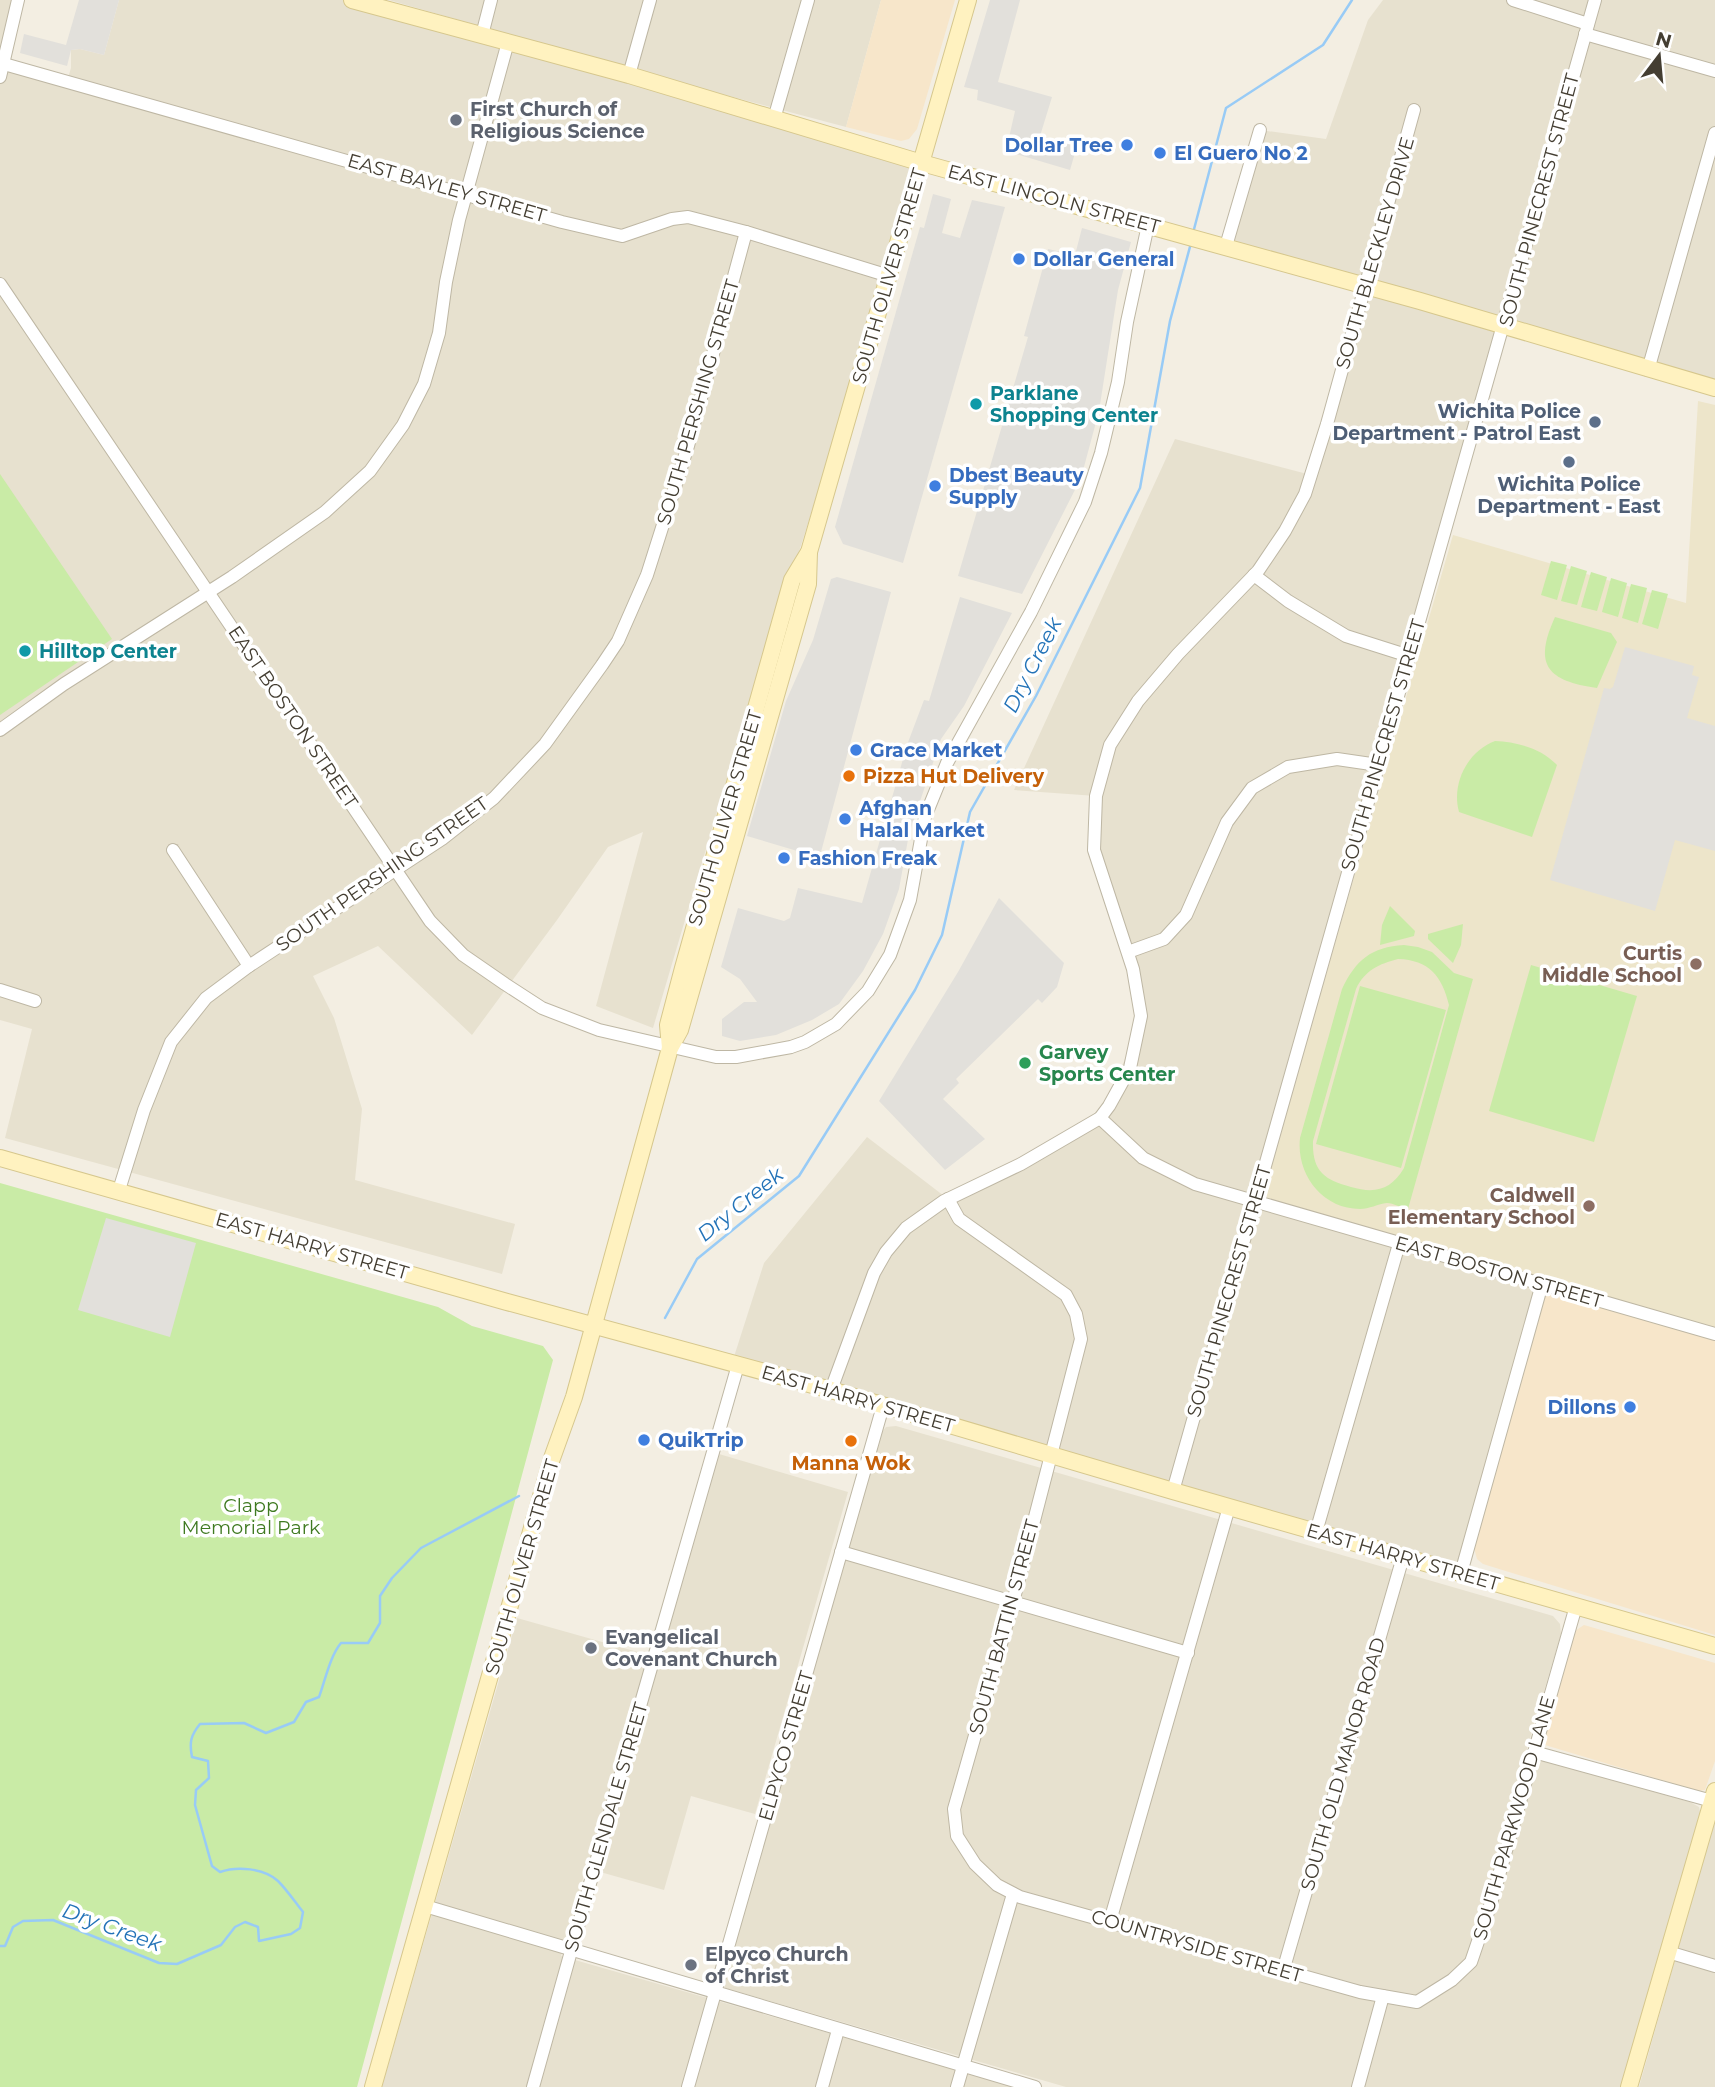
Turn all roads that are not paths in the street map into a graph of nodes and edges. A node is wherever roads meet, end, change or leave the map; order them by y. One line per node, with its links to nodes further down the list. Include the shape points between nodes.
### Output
1 (18, 0): 12 (street)
2 (352, 0): 10 (main road, EAST LINCOLN STREET)
3 (491, 0): 10 (street)
4 (650, 0): 14 (street)
5 (808, 0): 17 (street)
6 (968, 0): 20 (main road, SOUTH OLIVER STREET)
7 (1513, 0): 9 (street)
8 (1595, 0): 9 (street, SOUTH PINECREST STREET)
9 (1586, 29): 13 (street); 28 (street, SOUTH PINECREST STREET)
10 (482, 35): 11 (main road, EAST LINCOLN STREET)
11 (508, 42): 14 (main road, EAST LINCOLN STREET); 21 (street)
12 (4, 64): 15 (street); 21 (street, EAST BAYLEY STREET)
13 (1715, 71)
14 (629, 75): 17 (main road, EAST LINCOLN STREET)
15 (0, 77)
16 (1414, 110): 27 (street, SOUTH BLECKLEY DRIVE)
17 (774, 119): 20 (main road, EAST LINCOLN STREET)
18 (1260, 130): 24 (street)
19 (1715, 133): 29 (street)
20 (922, 163): 22 (main road, EAST LINCOLN STREET); 25 (main road, SOUTH OLIVER STREET)
21 (466, 194): 23 (street, EAST BAYLEY STREET, via 622,236 688,217); 32 (street, via 439,333 424,384 403,425 370,471 326,512)
22 (1148, 225): 24 (main road, EAST LINCOLN STREET); 42 (street, via 1118,382 1085,502 936,788 925,817 910,900 890,956 849,1012 805,1042 736,1057)
23 (746, 232): 25 (street, EAST BAYLEY STREET); 37 (street, SOUTH PERSHING STREET, via 688,446 647,575 618,640 545,744 503,789)
24 (1226, 246): 27 (main road, EAST LINCOLN STREET)
25 (889, 276): 42 (main road, SOUTH OLIVER STREET, via 809,552 792,580 682,968 668,1025)
26 (0, 284): 32 (street, EAST BOSTON STREET)
27 (1366, 286): 28 (main road, EAST LINCOLN STREET); 31 (street, SOUTH BLECKLEY DRIVE, via 1305,494)
28 (1504, 326): 29 (main road, EAST LINCOLN STREET); 33 (street, SOUTH PINECREST STREET)
29 (1648, 370): 30 (main road, EAST LINCOLN STREET)
30 (1715, 388)
31 (1254, 575): 33 (street, via 1346,636); 38 (street, SOUTH BLECKLEY DRIVE, via 1138,701 1110,745 1096,796 1094,850)
32 (209, 591): 34 (street); 37 (street, EAST BOSTON STREET)
33 (1409, 656): 35 (street, SOUTH PINECREST STREET)
34 (0, 730)
35 (1378, 765): 38 (street, via 1337,759 1288,767 1252,788 1227,822 1186,915 1164,939); 47 (street, SOUTH PINECREST STREET)
36 (173, 850): 39 (street)
37 (395, 870): 39 (street, SOUTH PERSHING STREET); 42 (street, EAST BOSTON STREET, via 430,921 463,955 514,990 566,1018)
38 (1128, 952): 43 (street, SOUTH BLECKLEY DRIVE, via 1141,1016 1130,1068)
39 (249, 966): 45 (street, SOUTH PERSHING STREET, via 206,998 171,1042)
40 (0, 990): 41 (street)
41 (35, 1000)
42 (670, 1048): 50 (main road, SOUTH OLIVER STREET)
43 (1100, 1118): 46 (street, SOUTH BLECKLEY DRIVE); 47 (street, EAST BOSTON STREET, via 1143,1158 1195,1184)
44 (0, 1158): 45 (main road, EAST HARRY STREET)
45 (119, 1190): 50 (main road, EAST HARRY STREET)
46 (948, 1199): 53 (street, SOUTH BLECKLEY DRIVE, via 906,1228 886,1252); 55 (street, SOUTH BATTIN STREET, via 960,1219 1066,1295 1076,1314 1081,1339)
47 (1255, 1201): 48 (street, EAST BOSTON STREET); 56 (street, SOUTH PINECREST STREET)
48 (1399, 1244): 49 (street, EAST BOSTON STREET); 58 (street)
49 (1542, 1284): 51 (street, EAST BOSTON STREET); 61 (street)
50 (594, 1325): 52 (main road, EAST HARRY STREET); 69 (main road, SOUTH OLIVER STREET)
51 (1715, 1334)
52 (738, 1364): 53 (main road, EAST HARRY STREET); 71 (street, SOUTH GLENDALE STREET)
53 (831, 1390): 54 (main road, EAST HARRY STREET)
54 (883, 1406): 55 (main road, EAST HARRY STREET); 59 (street, ELPYCO STREET)
55 (1049, 1455): 56 (main road, EAST HARRY STREET); 62 (street, SOUTH BATTIN STREET)
56 (1173, 1491): 57 (main road, EAST HARRY STREET)
57 (1228, 1507): 58 (main road, EAST HARRY STREET); 65 (street)
58 (1316, 1532): 60 (main road, EAST HARRY STREET)
59 (841, 1552): 62 (street); 75 (street, ELPYCO STREET)
60 (1403, 1557): 61 (main road, EAST HARRY STREET); 74 (street, SOUTH OLD MANOR ROAD)
61 (1461, 1573): 63 (main road, EAST HARRY STREET)
62 (1013, 1602): 65 (street); 68 (street, SOUTH BATTIN STREET, via 954,1809 957,1836 975,1864)
63 (1577, 1606): 64 (main road, EAST HARRY STREET); 66 (street, SOUTH PARKWOOD LANE)
64 (1715, 1646)
65 (1188, 1653): 70 (street)
66 (1534, 1752): 67 (street); 76 (street, SOUTH PARKWOOD LANE, via 1471,1962 1417,2002)
67 (1714, 1796): 72 (main road)
68 (1013, 1894): 70 (street, COUNTRYSIDE STREET); 78 (street)
69 (425, 1906): 71 (street); 79 (main road, SOUTH OLIVER STREET)
70 (1110, 1921): 74 (street, COUNTRYSIDE STREET)
71 (572, 1950): 75 (street); 80 (street, SOUTH GLENDALE STREET)
72 (1668, 1952): 73 (street); 86 (main road)
73 (1715, 1966)
74 (1283, 1971): 76 (street, COUNTRYSIDE STREET)
75 (715, 1993): 77 (street); 81 (street, ELPYCO STREET)
76 (1383, 1996): 85 (street)
77 (838, 2030): 78 (street); 82 (street)
78 (963, 2066): 83 (street); 84 (street)
79 (373, 2087)
80 (533, 2087)
81 (688, 2087)
82 (822, 2087)
83 (957, 2087)
84 (1035, 2087)
85 (1358, 2087)
86 (1629, 2087)

